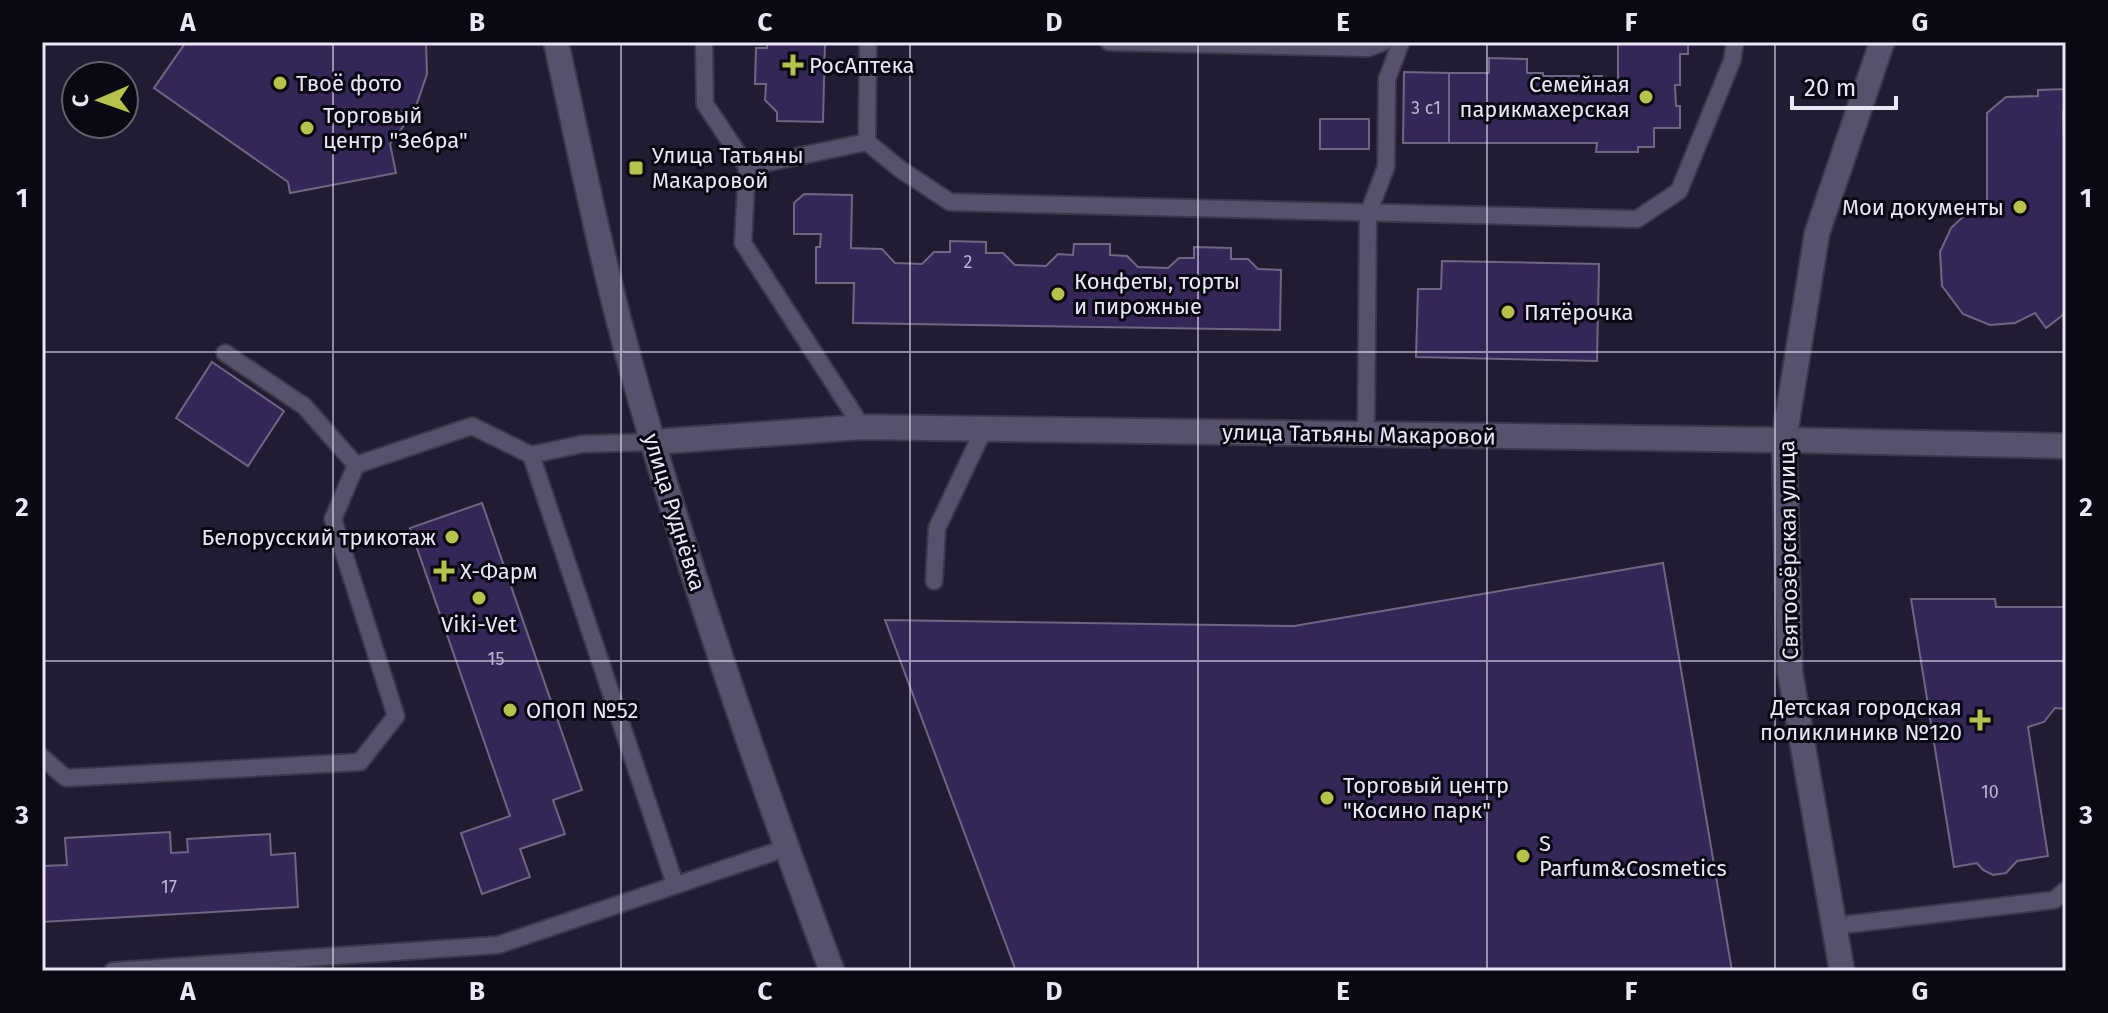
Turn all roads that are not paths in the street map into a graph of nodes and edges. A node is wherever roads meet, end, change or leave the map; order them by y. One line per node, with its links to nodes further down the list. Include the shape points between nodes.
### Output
1 (556, 42): 17 (street, улица Руднёвка)
2 (704, 42): 10 (lane, via 705,104)
3 (868, 42): 9 (lane)
4 (1109, 42): 5 (lane, via 1368,48)
5 (1384, 42)
6 (1401, 42): 11 (lane, via 1387,79 1386,167)
7 (1735, 42): 11 (lane, via 1679,191 1637,219)
8 (1882, 42): 16 (street, Святоозёрская улица, via 1817,233)
9 (867, 142): 10 (lane); 11 (lane, via 950,202)
10 (747, 167): 13 (lane, via 743,243)
11 (1368, 214): 15 (lane)
12 (225, 353): 20 (lane, via 304,406)
13 (862, 427): 14 (street, улица Татьяны Макаровой); 17 (street, улица Татьяны Макаровой)
14 (984, 429): 15 (street, улица Татьяны Макаровой); 21 (lane, via 937,528)
15 (1366, 434): 16 (street, улица Татьяны Макаровой)
16 (1784, 440): 18 (street, улица Татьяны Макаровой); 26 (street, Святоозёрская улица, via 1790,672)
17 (653, 442): 19 (lane, via 582,444); 23 (street, улица Руднёвка)
18 (2066, 446)
19 (531, 455): 20 (lane, via 472,426); 24 (lane)
20 (356, 465): 22 (lane, via 333,519 396,716 360,762 66,778)
21 (934, 581)
22 (42, 757)
23 (786, 848): 24 (lane); 28 (street, улица Руднёвка)
24 (675, 884): 27 (lane, via 498,945)
25 (2066, 890): 26 (lane, via 2054,900)
26 (1834, 926): 29 (street, Святоозёрская улица)
27 (113, 971)
28 (832, 971)
29 (1842, 971)

